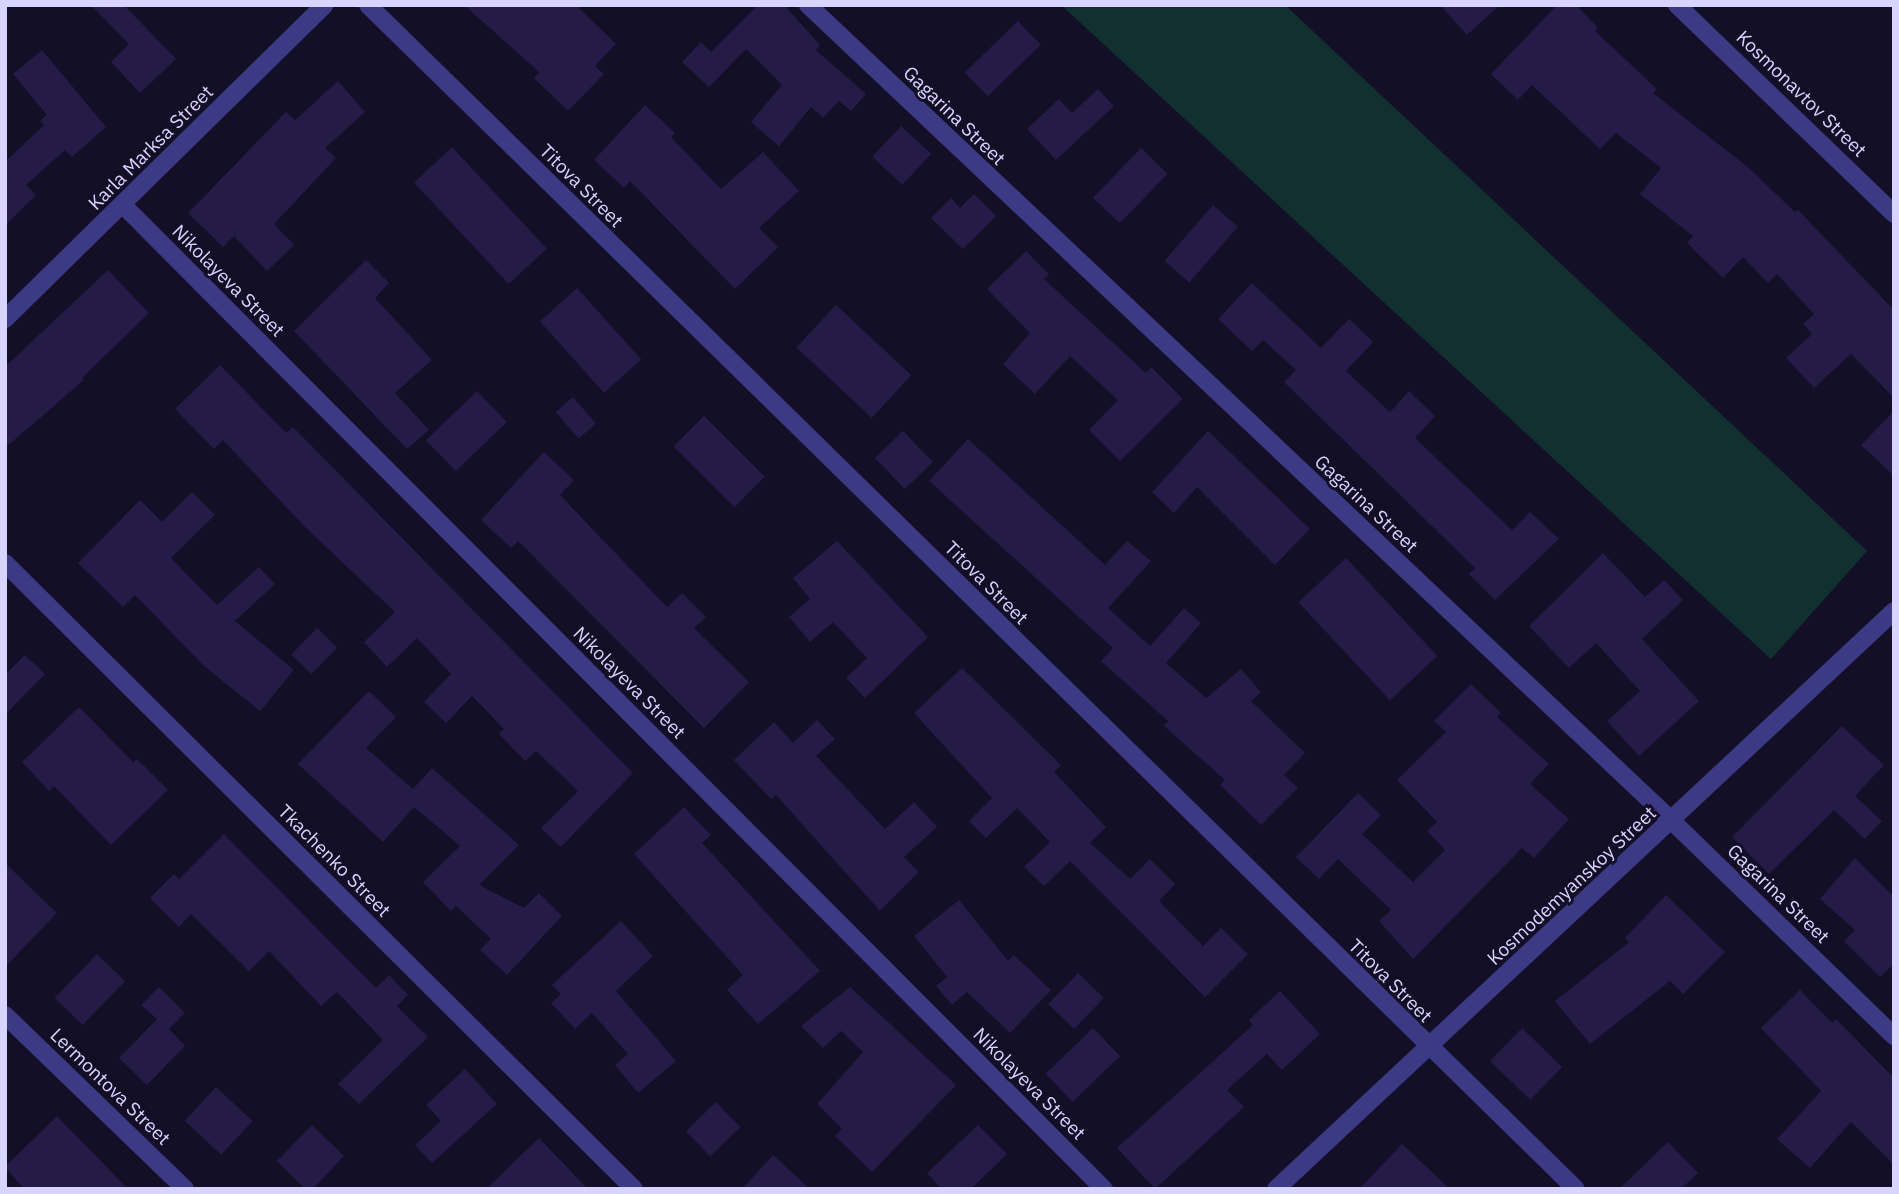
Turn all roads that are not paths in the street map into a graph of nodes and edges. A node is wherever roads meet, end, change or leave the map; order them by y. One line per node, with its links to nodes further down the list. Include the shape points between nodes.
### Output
1 (324, 5): 5 (street, Karla Marksa Street)
2 (368, 5): 13 (street, Titova Street)
3 (808, 5): 10 (street, Gagarina Street)
4 (1678, 5): 6 (street, Kosmonavtov Street)
5 (124, 206): 7 (street, Karla Marksa Street); 16 (street, Nikolayeva Street)
6 (1894, 214)
7 (5, 319)
8 (5, 563): 15 (street, Tkachenko Street)
9 (1894, 611): 10 (street, Kosmodemyanskoy Street)
10 (1672, 821): 12 (street, Gagarina Street); 13 (street, Kosmodemyanskoy Street)
11 (5, 1015): 14 (street, Lermontova Street)
12 (1894, 1036)
13 (1429, 1048): 17 (street, Kosmodemyanskoy Street); 18 (street, Titova Street)
14 (185, 1189)
15 (634, 1189)
16 (1104, 1189)
17 (1276, 1189)
18 (1576, 1189)

